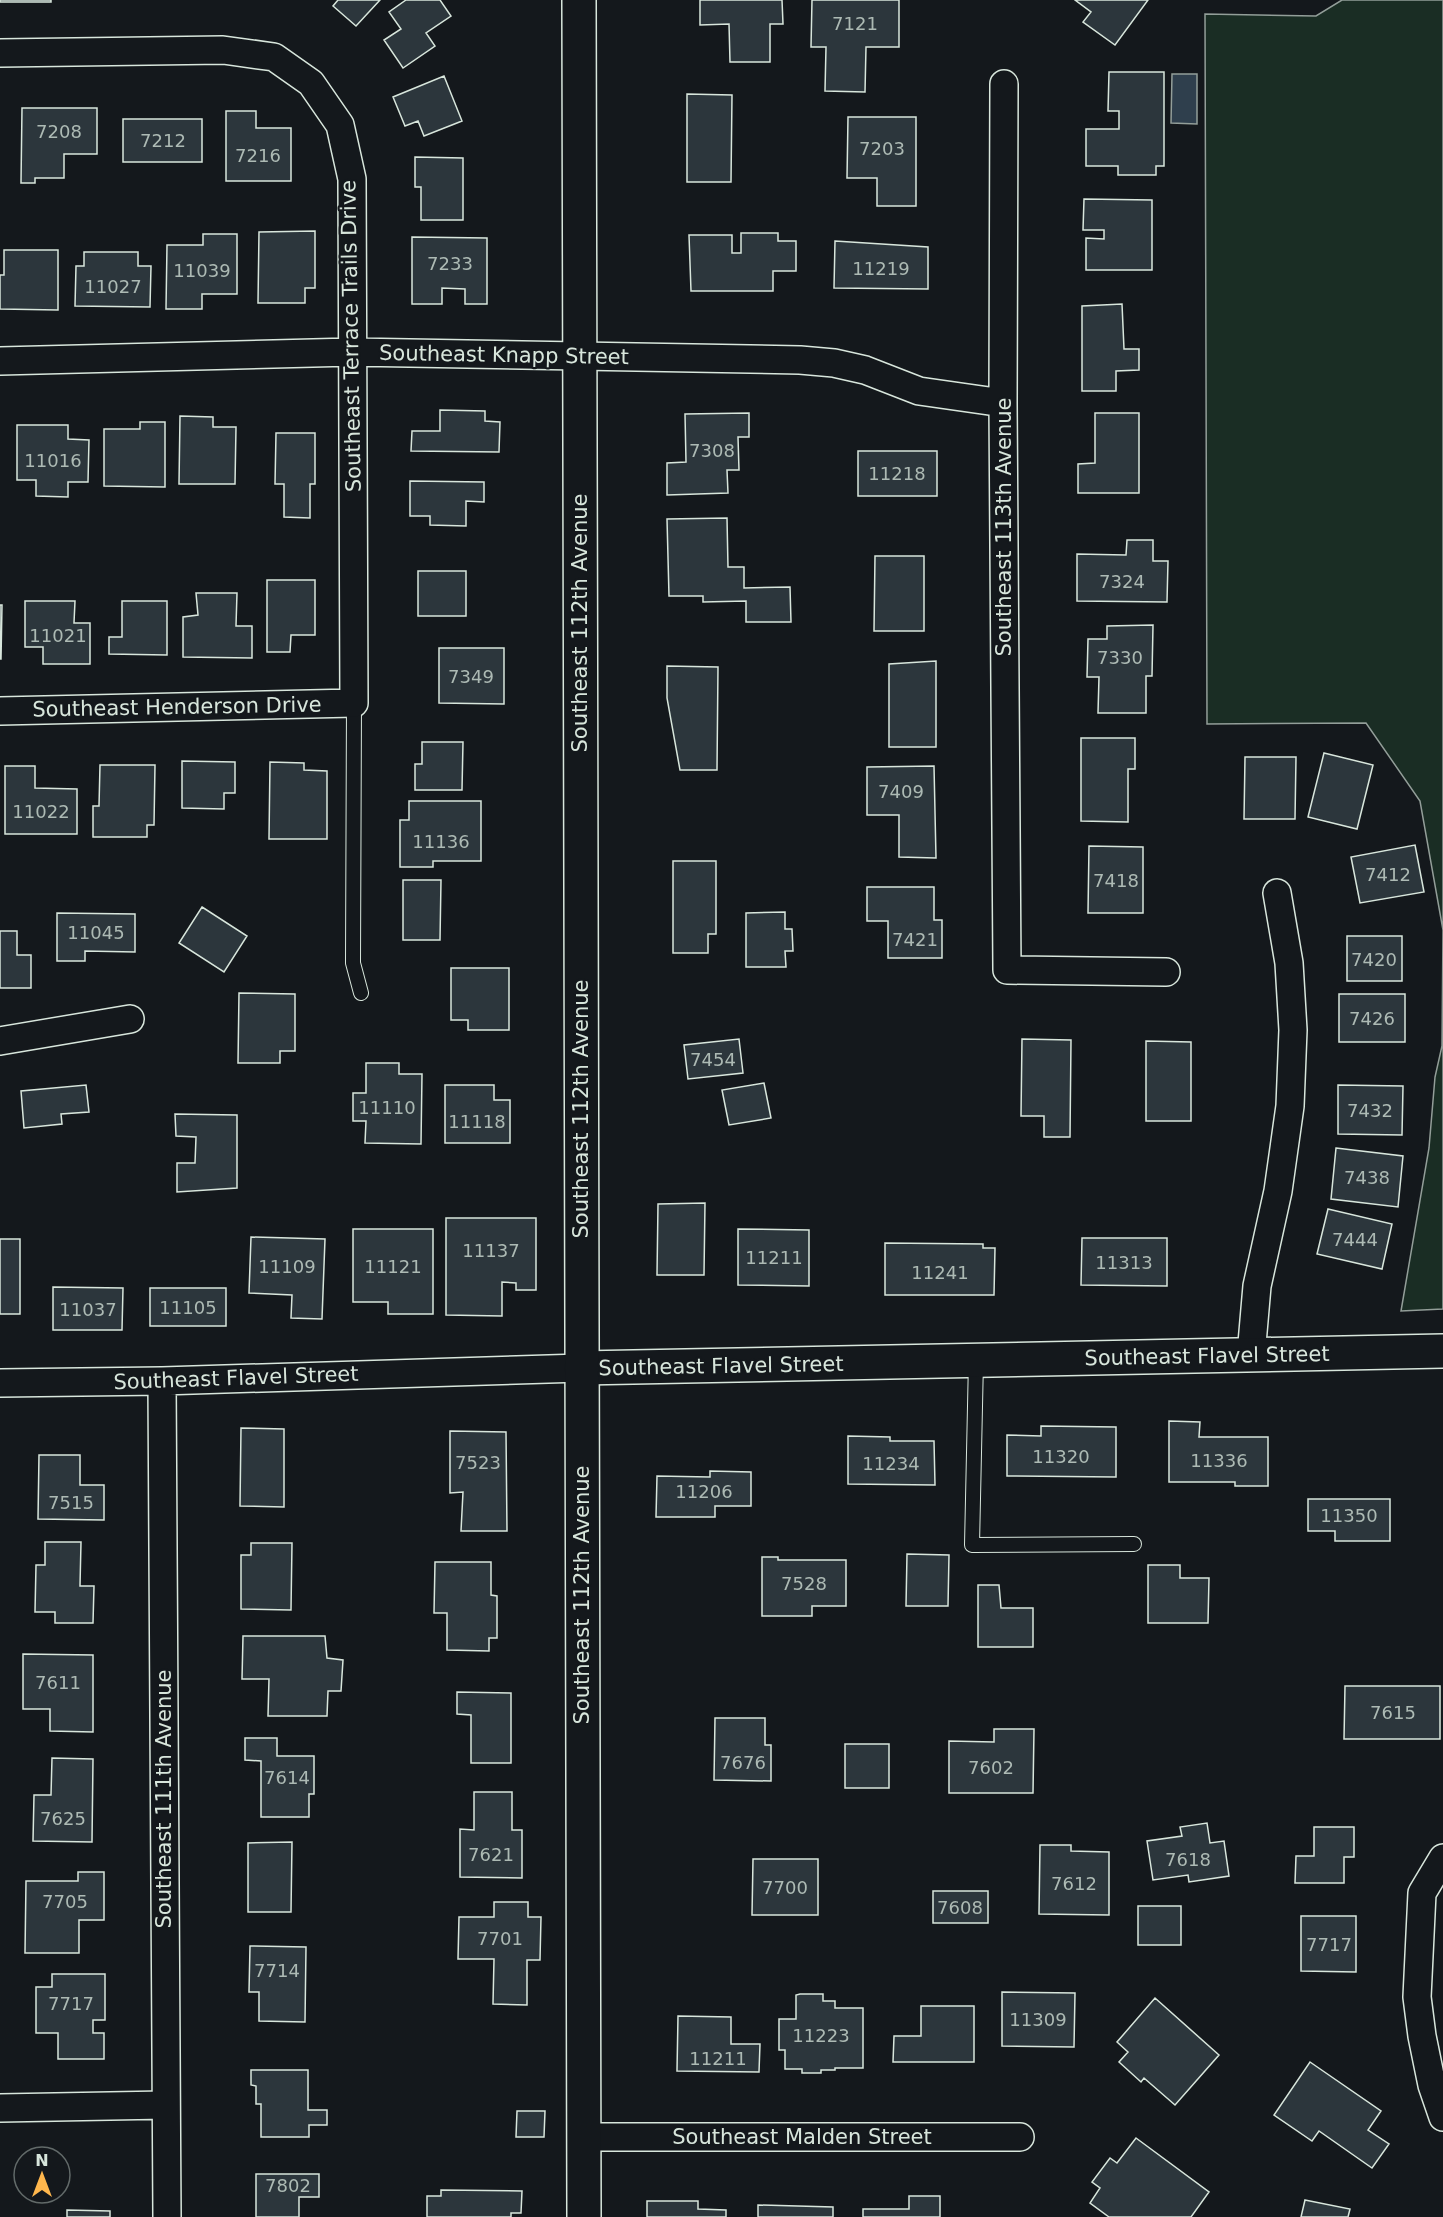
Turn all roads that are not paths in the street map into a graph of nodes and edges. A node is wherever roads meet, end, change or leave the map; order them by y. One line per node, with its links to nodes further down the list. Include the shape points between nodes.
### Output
1 (579, 0): 5 (main road, Southeast 112th Avenue)
2 (0, 52): 4 (street, Southeast Terrace Trails Drive, via 223,50 274,57 311,83 340,125 352,180)
3 (1004, 84): 7 (street, Southeast 113th Avenue)
4 (352, 352): 5 (street, Southeast Knapp Street); 6 (street, Southeast Knapp Street); 8 (street, Southeast Terrace Trails Drive)
5 (580, 356): 7 (street, Southeast Knapp Street, via 834,363 865,370 919,391); 18 (main road, Southeast 112th Avenue)
6 (0, 361)
7 (1003, 403): 11 (street, Southeast 113th Avenue, via 1007,970)
8 (354, 703): 9 (street, Southeast Henderson Drive); 12 (lane, via 353,963)
9 (0, 711)
10 (1278, 893): 16 (street, via 1289,963 1290,1106 1278,1191 1257,1286)
11 (1166, 972)
12 (362, 993)
13 (130, 1019): 14 (street)
14 (0, 1041)
15 (1443, 1351): 16 (main road, Southeast Flavel Street)
16 (1251, 1355): 17 (main road, Southeast Flavel Street)
17 (976, 1360): 18 (main road, Southeast Flavel Street); 21 (lane, via 972,1545)
18 (581, 1368): 19 (street, Southeast Flavel Street); 26 (main road, Southeast 112th Avenue)
19 (162, 1381): 20 (street, Southeast Flavel Street); 23 (street, Southeast 111th Avenue)
20 (0, 1383)
21 (1134, 1544)
22 (1443, 1858): 25 (street, via 1422,1893 1418,1997 1432,2085)
23 (165, 2105): 24 (street); 28 (street, Southeast 111th Avenue)
24 (0, 2108)
25 (1443, 2117)
26 (584, 2136): 27 (street, Southeast Malden Street); 29 (main road, Southeast 112th Avenue)
27 (1020, 2137)
28 (167, 2217)
29 (584, 2217)

